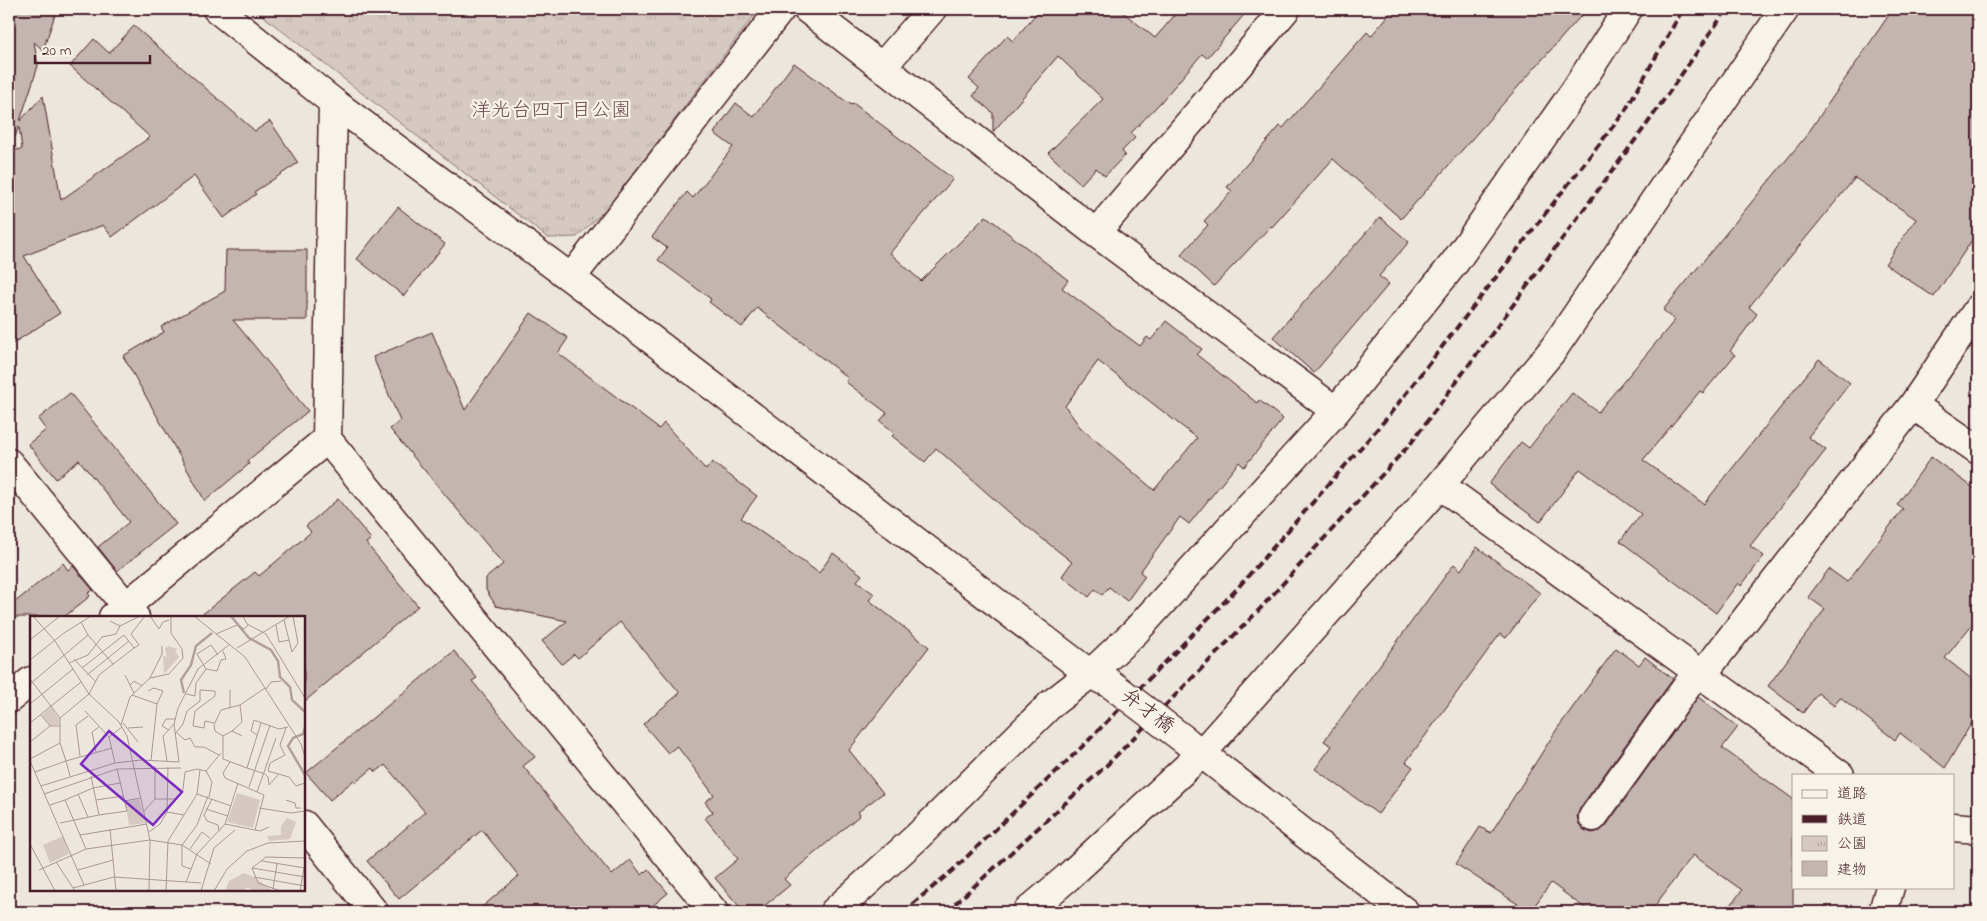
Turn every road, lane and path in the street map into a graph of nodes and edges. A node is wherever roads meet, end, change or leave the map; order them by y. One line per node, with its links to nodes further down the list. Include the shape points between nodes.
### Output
1 (217, 9): 9 (street, 弁才橋)
2 (780, 9): 11 (street)
3 (806, 9): 8 (street)
4 (932, 9): 8 (street)
5 (1286, 9): 10 (street)
6 (1628, 9): 14 (street, via 1455,262)
7 (1785, 9): 18 (street, via 1552,351)
8 (882, 68): 10 (street)
9 (333, 102): 11 (street, 弁才橋); 15 (street)
10 (1096, 233): 14 (street)
11 (571, 278): 21 (street, 弁才橋)
12 (1978, 309): 13 (street)
13 (1913, 405): 16 (street); 20 (street)
14 (1336, 411): 21 (street, via 1135,632)
15 (327, 439): 19 (street); 32 (street)
16 (1978, 450)
17 (9, 463): 19 (street)
18 (1440, 485): 20 (street); 24 (street)
19 (125, 614)
20 (1700, 673): 25 (street); 26 (street)
21 (1099, 678): 24 (street, 弁才橋, bridge); 33 (street, via 1051,704 917,837)
22 (30, 682): 23 (street)
23 (9, 699)
24 (1193, 747): 34 (street, via 1068,877); 35 (street, 弁才橋)
25 (1839, 774)
26 (1593, 817)
27 (305, 826): 31 (street)
28 (1954, 826): 29 (street)
29 (1978, 829)
30 (1890, 888): 36 (street)
31 (374, 912)
32 (714, 912)
33 (834, 912)
34 (1026, 912)
35 (1405, 912)
36 (1883, 912)

